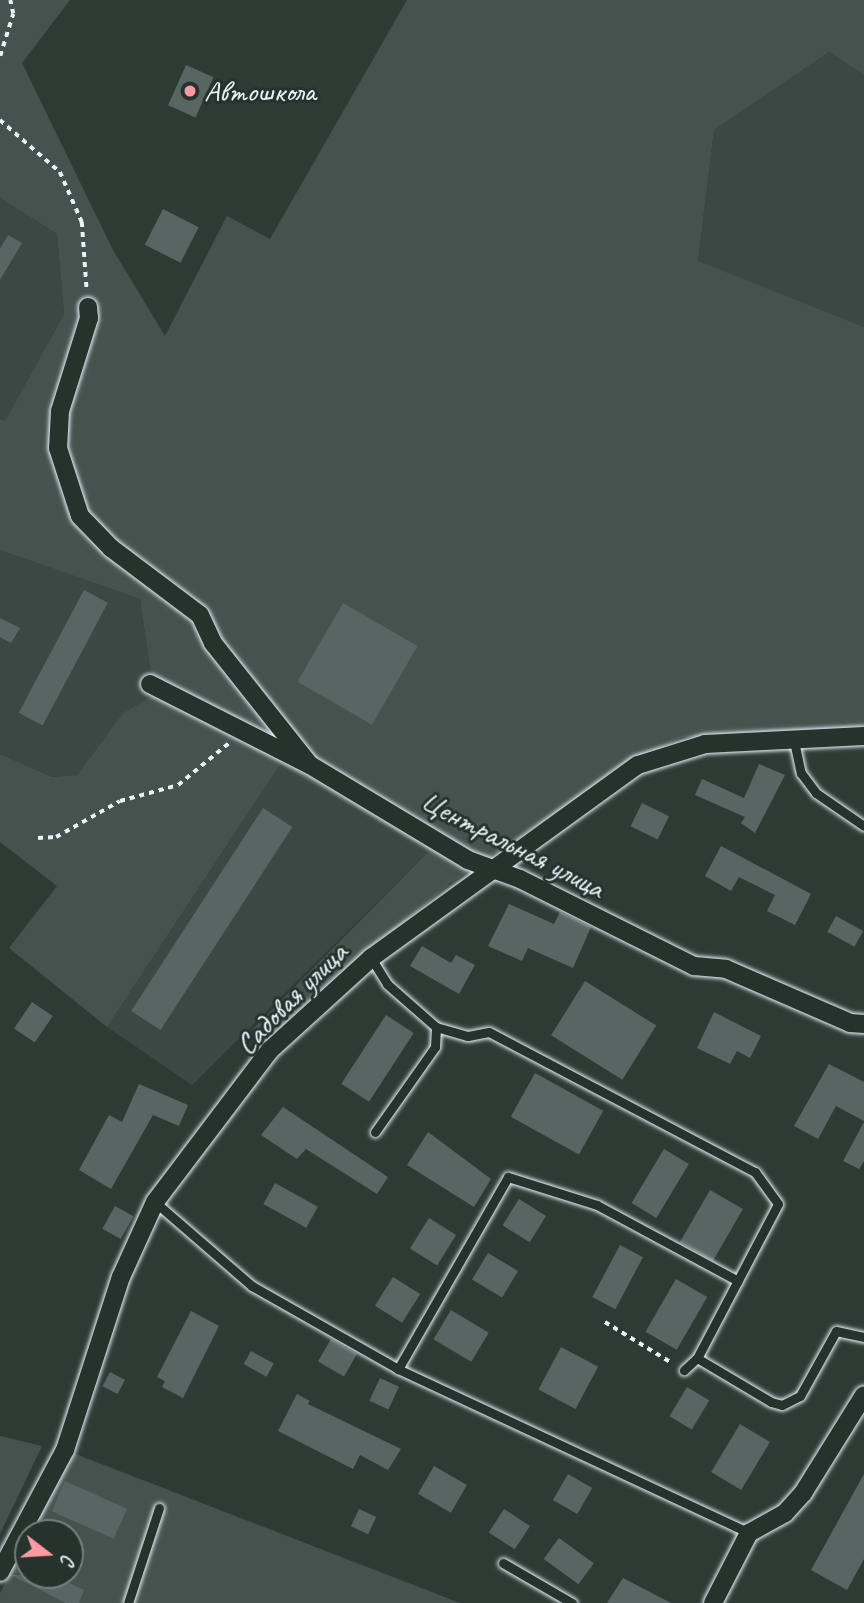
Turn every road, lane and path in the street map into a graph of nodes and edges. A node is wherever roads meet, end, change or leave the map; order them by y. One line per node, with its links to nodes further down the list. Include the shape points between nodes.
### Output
1 (10, 0): 2 (path, via 13,14)
2 (0, 56)
3 (0, 120): 4 (path, via 60,172 82,222)
4 (88, 307): 9 (street, via 89,318 60,411 58,448 80,516 111,548 200,615 213,643)
5 (150, 684): 6 (street, Центральная улица)
6 (247, 737): 9 (street, Центральная улица); 11 (path, via 224,745 203,769 178,785 120,801 56,837)
7 (864, 737): 8 (street, Садовая улица)
8 (794, 741): 10 (lane, via 801,773 816,793); 12 (street, Садовая улица, via 705,744 638,765)
9 (310, 765): 12 (street, Центральная улица, via 468,860)
10 (864, 826)
11 (38, 838)
12 (492, 866): 13 (street, Садовая улица); 14 (street, Центральная улица, via 694,966 726,969 850,1023)
13 (370, 958): 15 (lane, via 387,984); 17 (street, Садовая улица, via 270,1050)
14 (864, 1024)
15 (436, 1027): 16 (lane, via 435,1047); 18 (lane, via 468,1036 489,1032 755,1172 778,1204)
16 (375, 1132)
17 (155, 1202): 22 (lane, via 252,1286); 29 (street, Садовая улица, via 121,1277 65,1450)
18 (738, 1282): 21 (lane); 22 (lane, via 597,1205 508,1177)
19 (605, 1322): 23 (path)
20 (864, 1337): 21 (lane, via 836,1331 800,1396 782,1405)
21 (697, 1358): 23 (lane)
22 (398, 1370): 27 (lane)
23 (684, 1370)
24 (864, 1395): 25 (street)
25 (860, 1414): 27 (street, via 785,1513)
26 (159, 1508): 30 (lane)
27 (749, 1533): 32 (street)
28 (503, 1563): 31 (lane)
29 (0, 1572)
30 (128, 1603)
31 (572, 1603)
32 (713, 1603)

